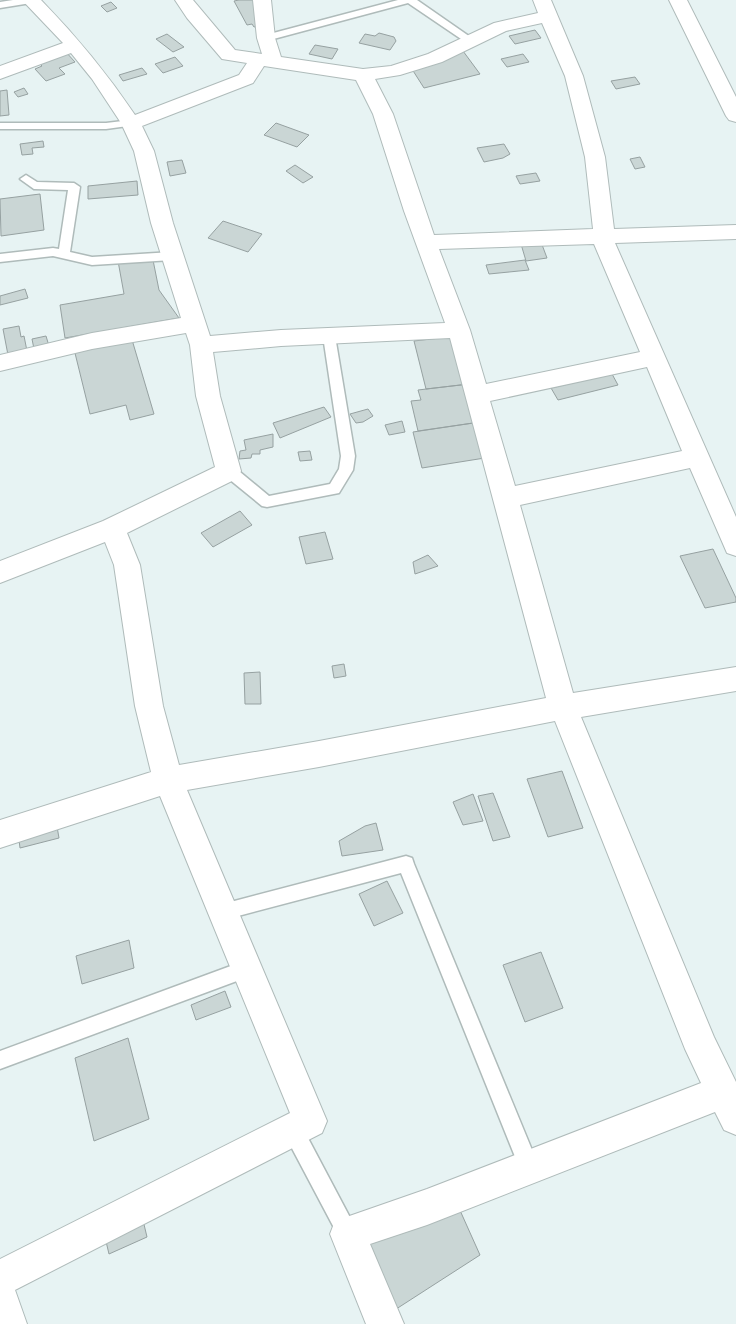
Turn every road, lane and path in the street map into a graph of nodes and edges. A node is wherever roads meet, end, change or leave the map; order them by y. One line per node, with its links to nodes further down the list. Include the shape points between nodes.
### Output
1 (31, 0): 6 (lane); 9 (street)
2 (184, 0): 10 (street, via 191,13 229,55)
3 (262, 0): 10 (street)
4 (410, 0): 8 (lane); 10 (lane)
5 (678, 0): 13 (street)
6 (0, 5)
7 (545, 8): 8 (street); 18 (street, via 574,76 595,157)
8 (471, 41): 12 (street, via 435,58 394,71)
9 (74, 45): 11 (street); 14 (street)
10 (266, 53): 12 (street); 14 (street, via 246,79)
11 (0, 73)
12 (363, 75): 19 (street, via 383,114)
13 (736, 116)
14 (131, 123): 15 (lane); 21 (street, via 144,152)
15 (0, 126)
16 (26, 179): 20 (lane, via 34,185 74,187)
17 (736, 232): 18 (street)
18 (604, 236): 19 (street); 27 (street, via 605,245)
19 (426, 242): 24 (street)
20 (64, 255): 21 (lane, via 92,261); 22 (lane, via 53,252)
21 (172, 256): 23 (street)
22 (0, 258)
23 (193, 324): 26 (street); 28 (street, via 92,341)
24 (459, 330): 25 (street); 29 (street)
25 (329, 336): 26 (street); 31 (lane, via 348,456 346,470 334,489 267,502)
26 (201, 345): 31 (street, via 208,396)
27 (655, 358): 29 (street); 30 (street)
28 (0, 363)
29 (476, 395): 32 (street)
30 (698, 457): 32 (street); 34 (street)
31 (229, 471): 33 (street)
32 (505, 498): 37 (street)
33 (112, 528): 35 (street); 38 (street, via 127,565 149,706)
34 (736, 546)
35 (0, 572)
36 (736, 679): 37 (street)
37 (563, 707): 38 (street); 43 (street, via 702,1049)
38 (168, 780): 39 (street); 40 (street)
39 (0, 834)
40 (223, 912): 41 (street); 45 (lane, via 406,864)
41 (247, 969): 42 (lane); 44 (street, via 310,1121)
42 (0, 1060)
43 (729, 1105): 45 (street)
44 (293, 1130): 46 (lane); 47 (street)
45 (529, 1167): 46 (street)
46 (348, 1234): 50 (street)
47 (0, 1278)
48 (0, 1297): 49 (street)
49 (8, 1324)
50 (385, 1324)

